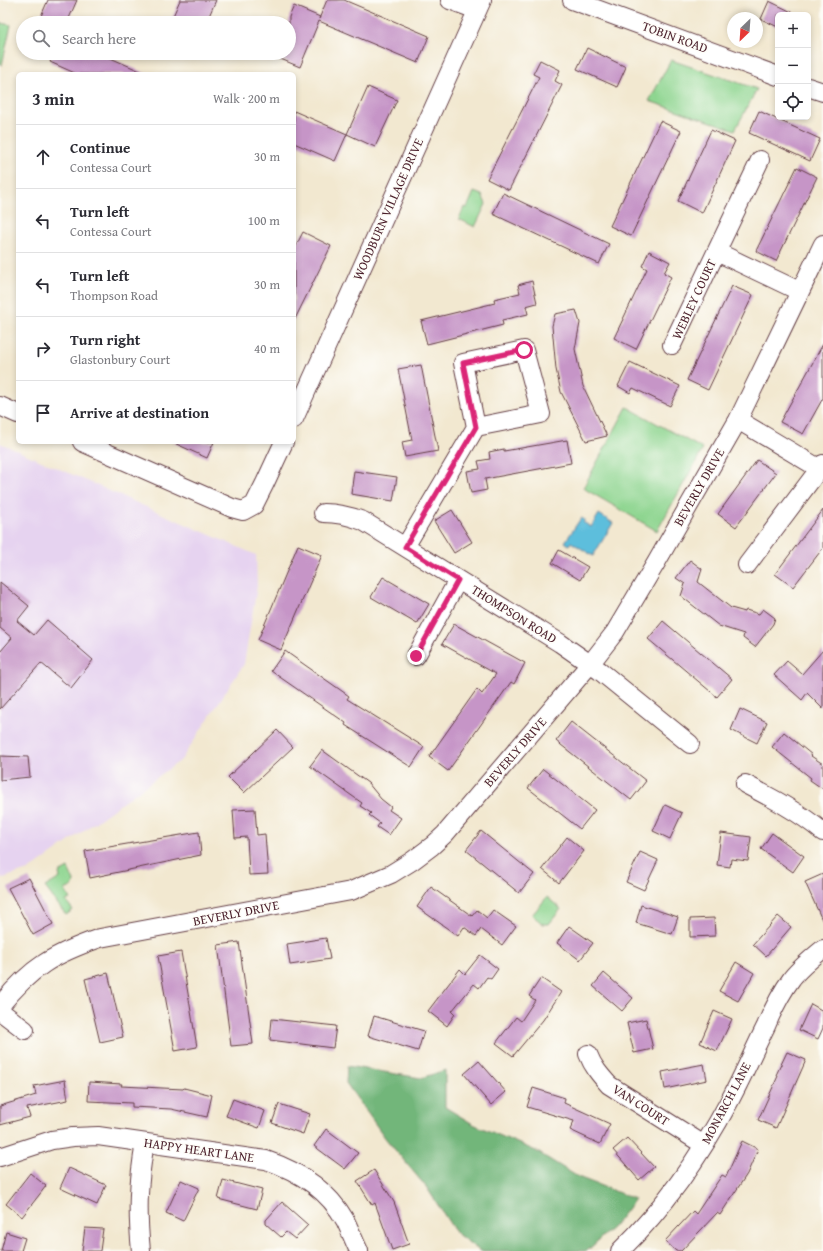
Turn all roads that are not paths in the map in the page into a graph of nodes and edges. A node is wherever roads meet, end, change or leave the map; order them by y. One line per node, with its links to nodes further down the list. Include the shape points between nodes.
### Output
1 (450, 0): 3 (street)
2 (572, 0): 4 (street, TOBIN ROAD)
3 (479, 5): 14 (street, WOODBURN VILLAGE DRIVE)
4 (775, 75)
5 (811, 88): 6 (street)
6 (823, 92)
7 (760, 160): 9 (street, WEBLEY COURT)
8 (823, 244): 10 (street, BEVERLY DRIVE)
9 (717, 252): 10 (street, WEBLEY COURT); 11 (street, WEBLEY COURT)
10 (799, 291): 15 (street, BEVERLY DRIVE)
11 (672, 346)
12 (0, 406): 13 (street)
13 (16, 413)
14 (296, 415)
15 (738, 420): 19 (street); 25 (street, BEVERLY DRIVE, via 652,570 614,632)
16 (476, 427): 16 (street, via 463,363 524,350 541,414); 21 (street)
17 (87, 444): 18 (street, via 243,511 254,505)
18 (283, 444)
19 (821, 467): 22 (street)
20 (323, 513): 21 (street, THOMPSON ROAD, via 335,513 357,519)
21 (405, 547): 23 (street, THOMPSON ROAD)
22 (747, 565)
23 (458, 580): 24 (street); 25 (street, THOMPSON ROAD)
24 (416, 656)
25 (591, 663): 26 (street, THOMPSON ROAD); 30 (street, BEVERLY DRIVE, via 445,834 412,862 351,891 100,938 71,948 32,972 15,987)
26 (690, 744)
27 (745, 784): 28 (street, via 782,803)
28 (823, 832)
29 (823, 949): 35 (street, MONARCH LANE, via 792,978 778,999 730,1099)
30 (0, 1006)
31 (0, 1011): 32 (street)
32 (26, 1030)
33 (588, 1054): 35 (street, VAN COURT, via 599,1075 609,1085)
34 (145, 1142): 36 (street, HAPPY HEART LANE, via 98,1136 73,1137 39,1144); 37 (street, via 138,1199); 38 (street, HAPPY HEART LANE, via 266,1160 285,1167 304,1177 333,1204 344,1219)
35 (704, 1145): 39 (street, MONARCH LANE, via 674,1190)
36 (0, 1157)
37 (142, 1251)
38 (359, 1251)
39 (620, 1251)

